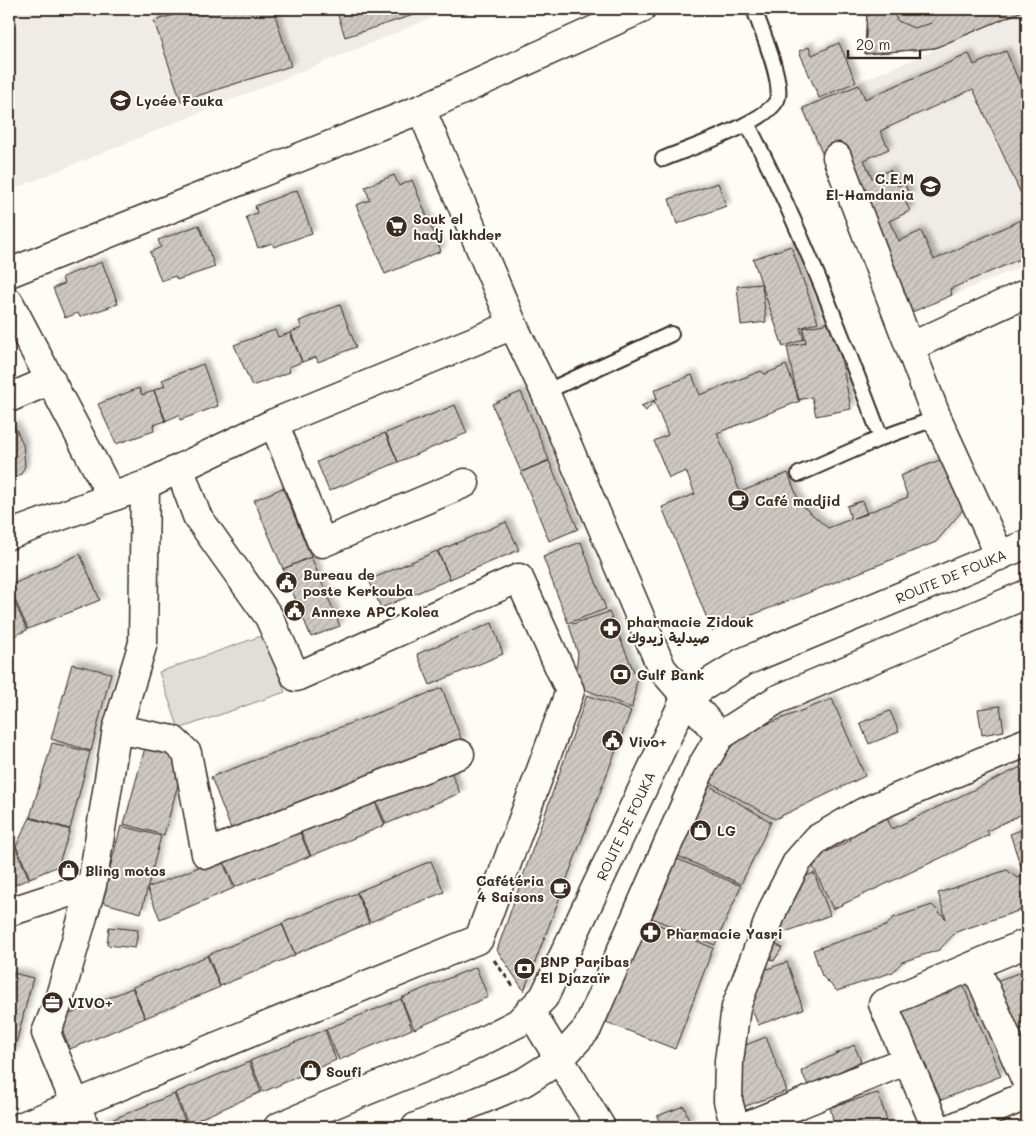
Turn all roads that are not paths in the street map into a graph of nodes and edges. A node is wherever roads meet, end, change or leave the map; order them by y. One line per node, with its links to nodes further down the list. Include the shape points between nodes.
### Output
1 (641, 9): 3 (street)
2 (754, 9): 4 (lane, via 778,79 778,97 773,108)
3 (421, 109): 7 (street); 10 (street)
4 (748, 125): 6 (lane); 18 (lane, via 769,165 834,314)
5 (837, 157): 12 (street)
6 (663, 159)
7 (9, 273)
8 (1027, 293): 12 (street)
9 (9, 302): 13 (street)
10 (513, 325): 14 (street); 17 (street)
11 (671, 334): 14 (lane)
12 (910, 348): 16 (street)
13 (51, 380): 15 (street); 23 (street)
14 (546, 392): 28 (street, via 662,669)
15 (9, 398)
16 (937, 418): 18 (lane); 26 (street)
17 (274, 423): 19 (street); 21 (street, via 322,543)
18 (881, 438): 20 (lane)
19 (180, 470): 22 (street); 42 (street, via 197,516 269,617 296,677 519,578 570,691 479,939)
20 (799, 474)
21 (465, 483)
22 (145, 485): 23 (street); 29 (street, via 142,643)
23 (112, 497): 24 (street)
24 (9, 536)
25 (1027, 544): 26 (street, ROUTE DE FOUKA)
26 (1000, 556): 28 (street, ROUTE DE FOUKA, via 743,662)
27 (1027, 594): 30 (street, via 776,700)
28 (686, 697): 30 (street); 37 (street, ROUTE DE FOUKA, via 544,997)
29 (117, 730): 32 (street, via 173,740 187,753 206,854); 33 (street)
30 (720, 736): 38 (street, via 702,766 587,1030)
31 (1027, 742): 47 (street, via 864,812 817,839 797,862 774,907 736,1007 728,1101)
32 (460, 754)
33 (92, 885): 34 (street); 42 (street, via 58,1003 46,1033)
34 (9, 912)
35 (1027, 942): 36 (street)
36 (975, 965): 39 (street, via 883,1004); 40 (street)
37 (530, 1011): 38 (street); 44 (street, ROUTE DE FOUKA, via 518,1024 461,1052)
38 (559, 1060): 45 (street, via 524,1082); 46 (street)
39 (907, 1060): 48 (street); 49 (street)
40 (1027, 1083)
41 (1027, 1095): 50 (street)
42 (80, 1116): 43 (street)
43 (20, 1127)
44 (278, 1127)
45 (416, 1127)
46 (601, 1127)
47 (735, 1127)
48 (744, 1127)
49 (936, 1127)
50 (954, 1127)

